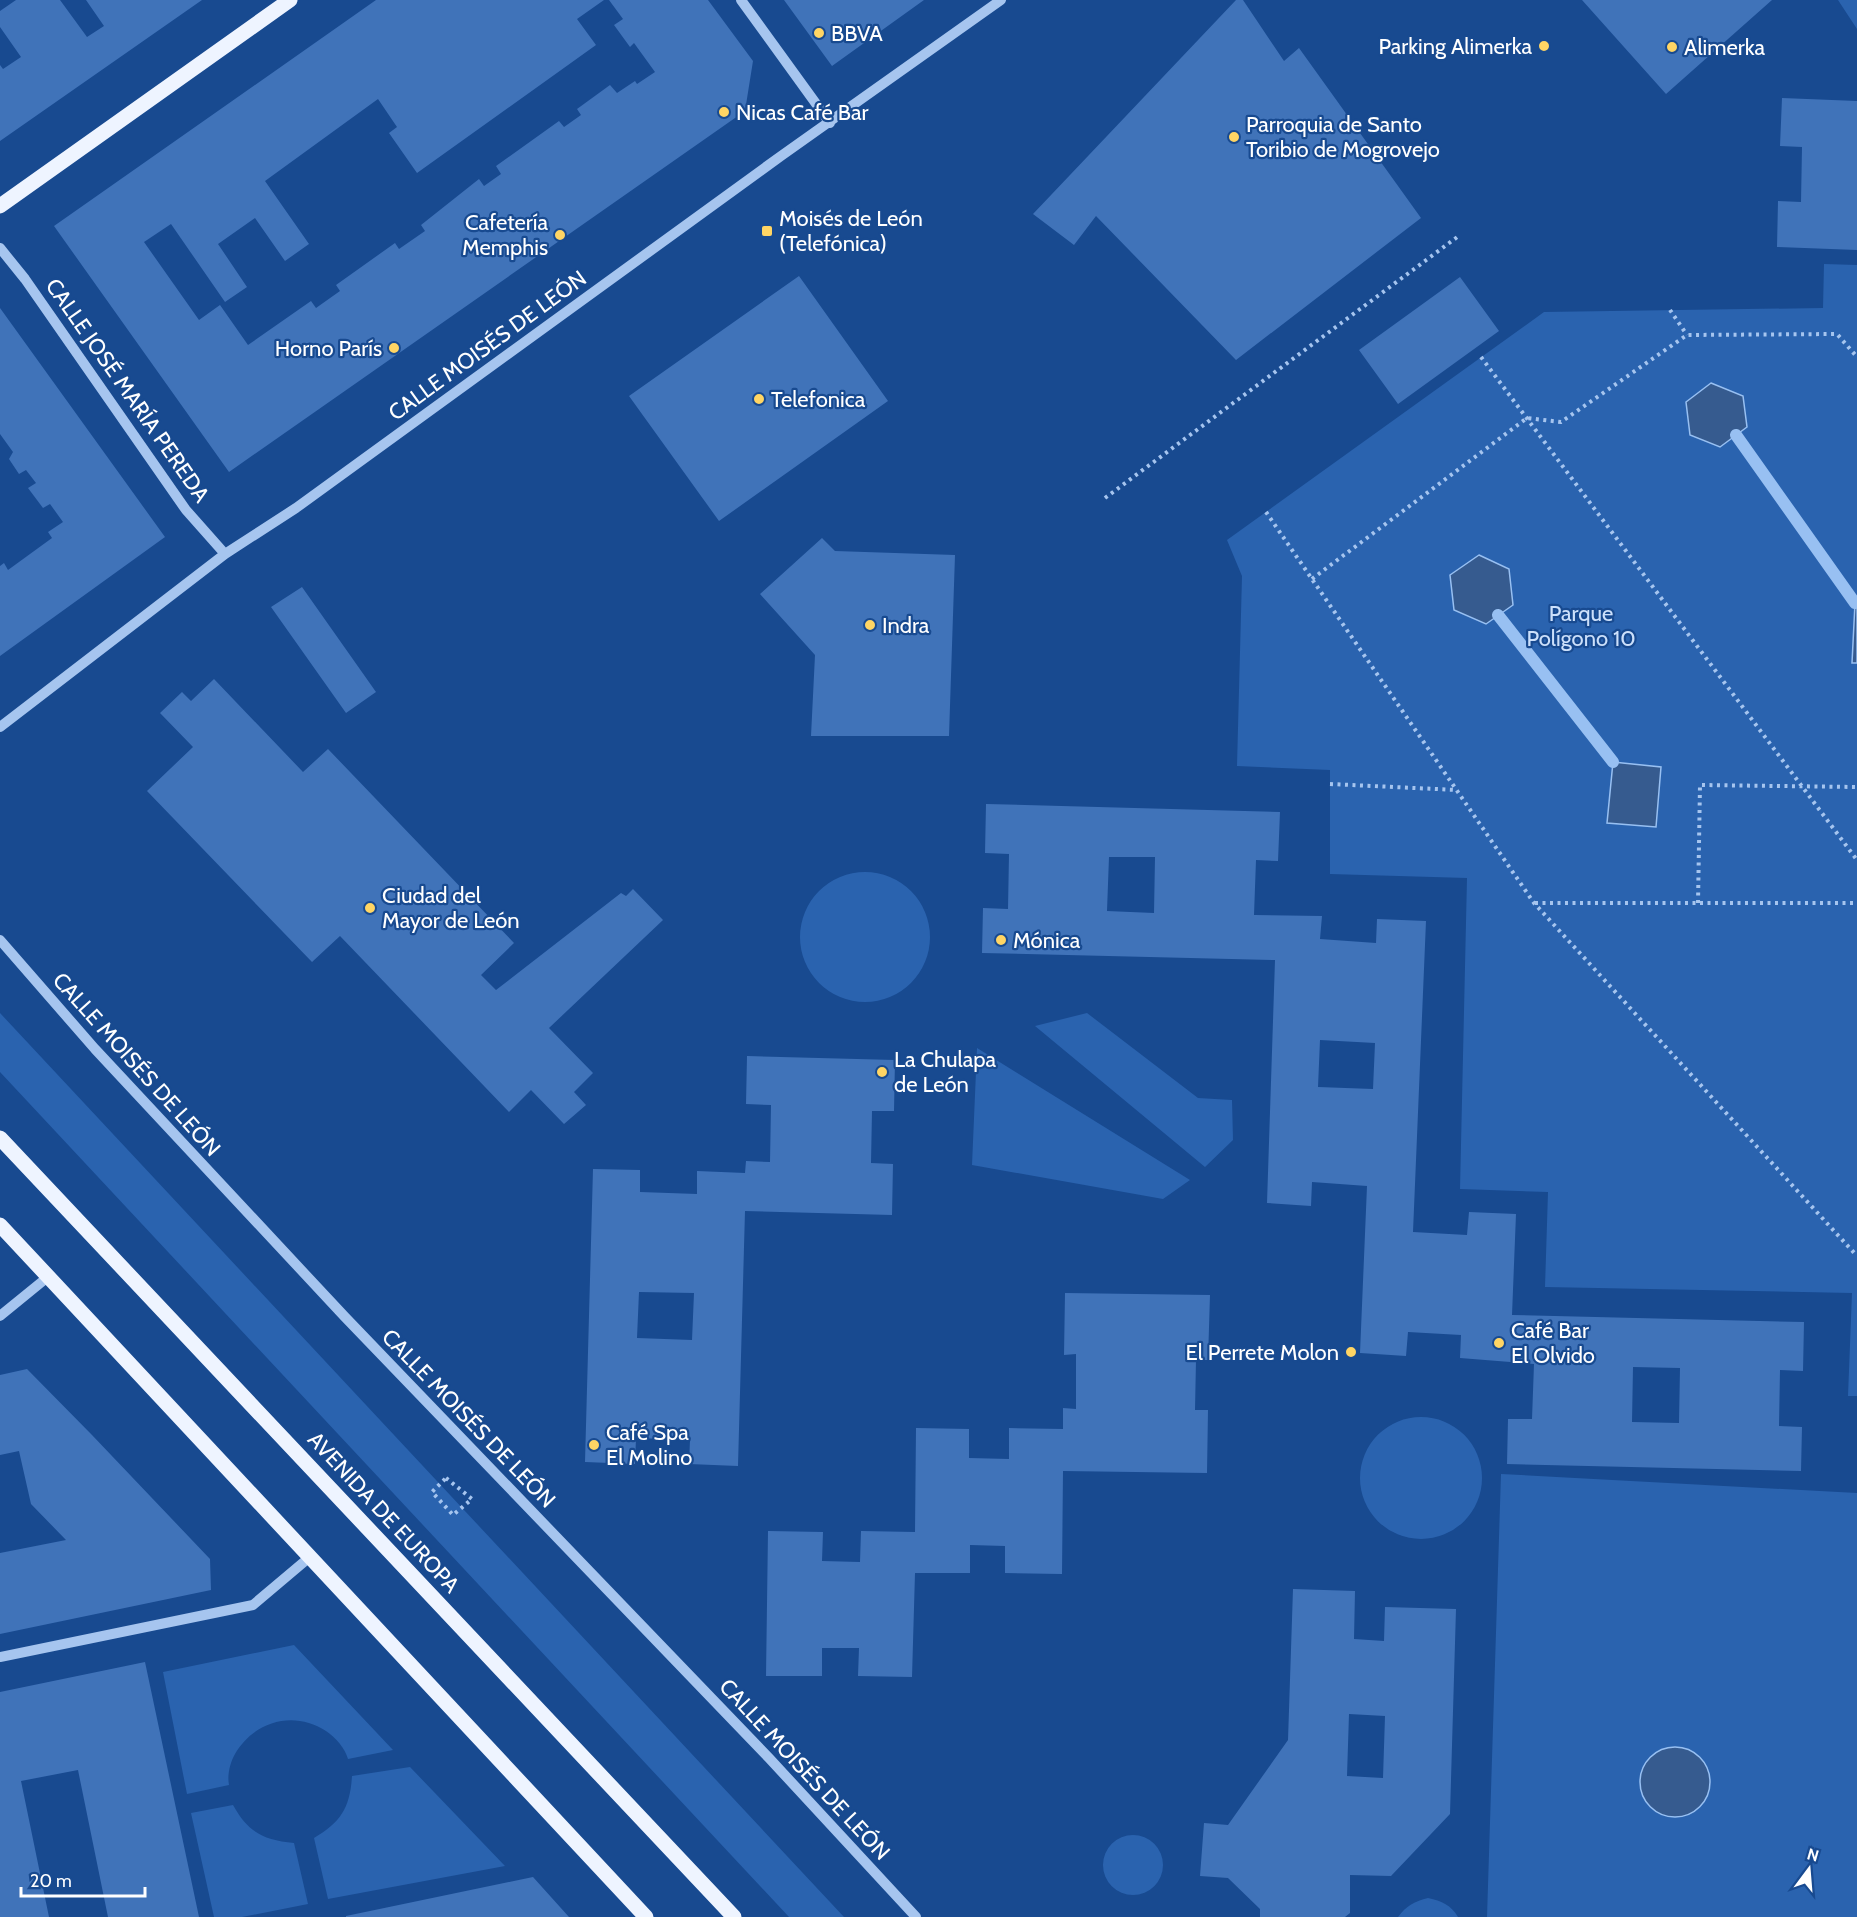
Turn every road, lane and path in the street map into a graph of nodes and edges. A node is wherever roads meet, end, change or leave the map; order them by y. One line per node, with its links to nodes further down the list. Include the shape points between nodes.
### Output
1 (291, 0): 5 (main road)
2 (741, 0): 4 (street)
3 (1001, 0): 4 (street, CALLE MOISÉS DE LEÓN)
4 (830, 123): 15 (street, CALLE MOISÉS DE LEÓN, via 296,508)
5 (0, 206)
6 (1460, 234): 13 (path)
7 (0, 249): 15 (street, CALLE JOSÉ MARÍA PEREDA, via 186,510)
8 (1670, 310): 9 (path)
9 (1687, 335): 11 (path, via 1838,334); 12 (path, via 1561,422)
10 (1481, 357): 12 (path)
11 (1857, 357)
12 (1527, 418): 16 (path); 19 (path)
13 (1105, 498)
14 (1266, 512): 16 (path)
15 (225, 554): 17 (street, CALLE MOISÉS DE LEÓN)
16 (1312, 579): 21 (path)
17 (0, 727)
18 (1330, 784): 21 (path)
19 (1802, 786): 20 (path); 22 (path); 24 (path, via 1700,785)
20 (1857, 787)
21 (1457, 790): 23 (path)
22 (1857, 860)
23 (1534, 903): 24 (path); 29 (path)
24 (1698, 903): 25 (path)
25 (1857, 903)
26 (0, 940): 37 (street, CALLE MOISÉS DE LEÓN, via 94,1049 345,1317 770,1758)
27 (0, 1138): 36 (main road, AVENIDA DE EUROPA)
28 (0, 1225): 30 (main road)
29 (1857, 1256)
30 (49, 1276): 31 (street); 33 (main road)
31 (0, 1316)
32 (453, 1515): 32 (path, via 472,1499 446,1478 432,1491)
33 (311, 1556): 34 (street, via 254,1605); 35 (main road)
34 (0, 1657)
35 (646, 1917)
36 (734, 1917)
37 (916, 1917)

